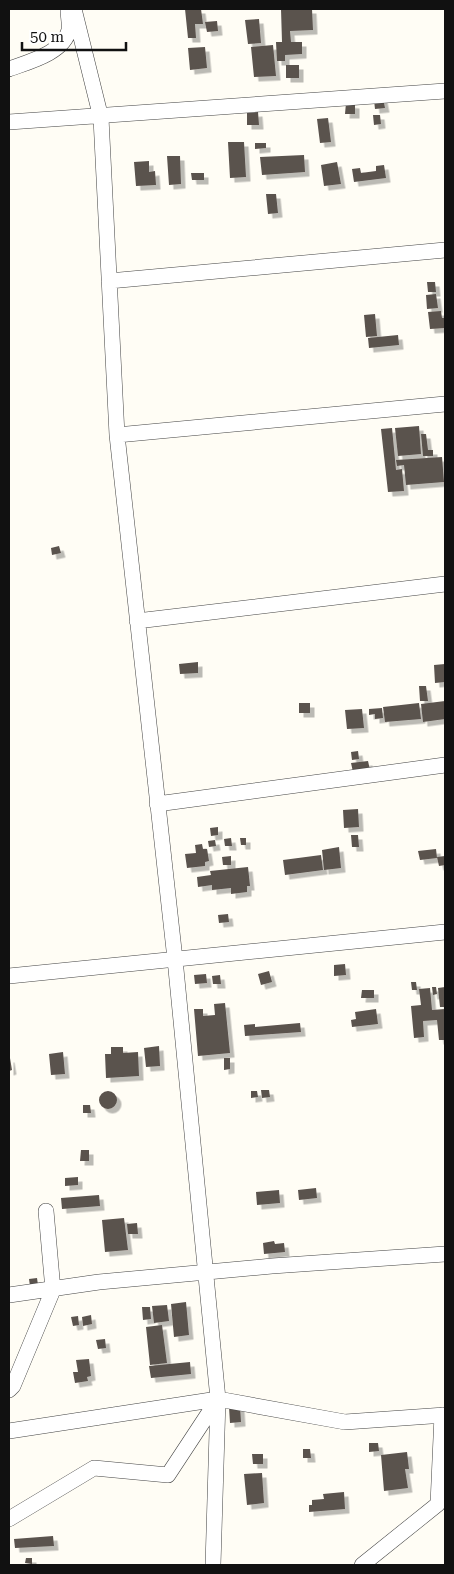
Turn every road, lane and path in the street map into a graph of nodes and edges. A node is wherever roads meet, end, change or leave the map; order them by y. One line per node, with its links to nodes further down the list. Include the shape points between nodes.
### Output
1 (68, 9): 3 (street, via 69,30 62,42 39,59)
2 (74, 9): 5 (street)
3 (9, 69)
4 (445, 91): 5 (street)
5 (100, 115): 6 (street); 8 (street)
6 (9, 122)
7 (445, 250): 8 (street)
8 (109, 280): 10 (street)
9 (445, 404): 10 (street)
10 (117, 435): 12 (street)
11 (445, 584): 12 (street)
12 (137, 621): 14 (street)
13 (445, 765): 14 (street)
14 (157, 804): 16 (street)
15 (445, 932): 16 (street)
16 (175, 959): 17 (street); 20 (street)
17 (9, 976)
18 (46, 1212): 21 (street)
19 (445, 1254): 20 (street)
20 (205, 1272): 21 (street, via 99,1282); 24 (street)
21 (53, 1290): 22 (street); 23 (street)
22 (9, 1295)
23 (9, 1390)
24 (218, 1399): 25 (street, via 346,1422); 26 (street); 28 (street, via 168,1475 94,1468); 29 (street)
25 (444, 1415): 27 (street)
26 (9, 1431)
27 (442, 1507): 30 (street)
28 (9, 1519)
29 (214, 1565)
30 (362, 1565)

